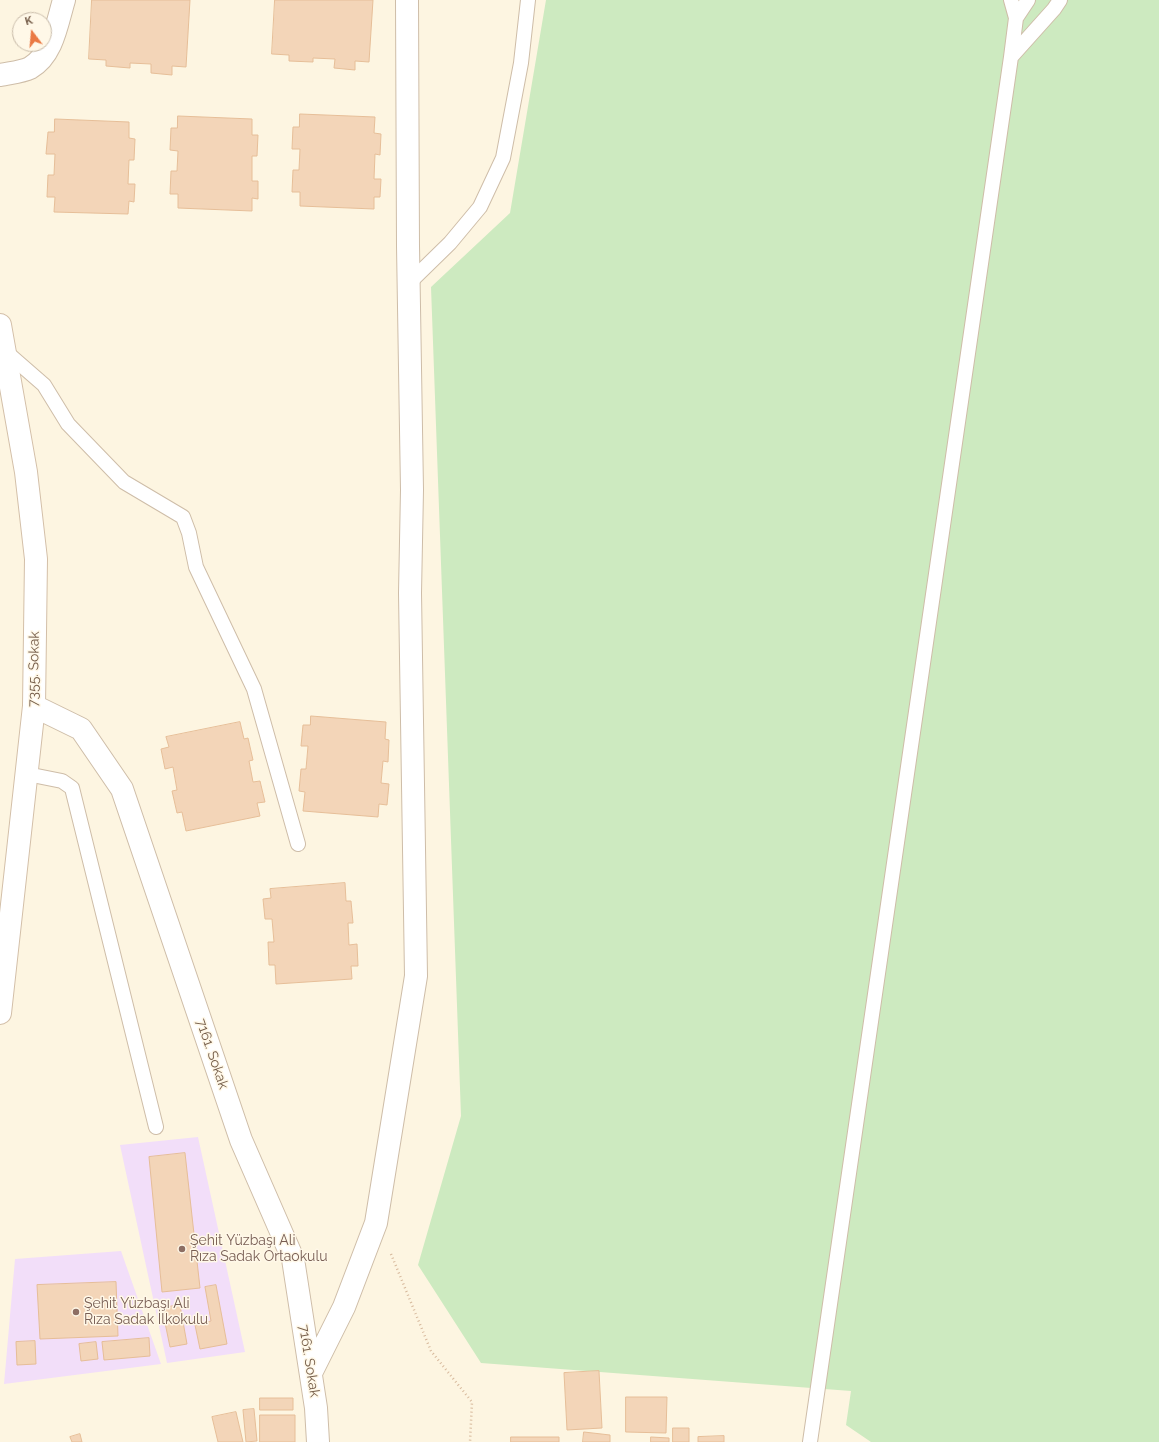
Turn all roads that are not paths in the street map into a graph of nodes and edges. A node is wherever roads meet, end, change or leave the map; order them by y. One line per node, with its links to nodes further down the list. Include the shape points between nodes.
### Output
1 (64, 0): 9 (street, via 44,58 29,68)
2 (407, 0): 10 (street)
3 (528, 0): 10 (lane, via 521,63 503,158 480,207 450,243)
4 (1011, 0): 7 (lane)
5 (1028, 0): 7 (lane)
6 (1060, 0): 8 (lane)
7 (1016, 18): 8 (lane)
8 (1011, 57): 20 (lane)
9 (0, 75)
10 (408, 284): 18 (street, via 416,976 376,1223 344,1306)
11 (0, 326): 12 (street, 7355. Sokak)
12 (2, 351): 13 (street, 7355. Sokak, via 26,472 36,559); 15 (lane, via 44,385 68,424 124,482 182,518 189,533 196,567 254,689)
13 (34, 706): 14 (street, 7355. Sokak); 18 (street, 7161. Sokak, via 81,729 122,789 241,1140 293,1259)
14 (27, 774): 16 (street, 7355. Sokak); 17 (lane, via 62,781 72,788)
15 (298, 844)
16 (0, 1013)
17 (156, 1127)
18 (311, 1373): 19 (street, 7161. Sokak)
19 (318, 1442)
20 (810, 1442)

